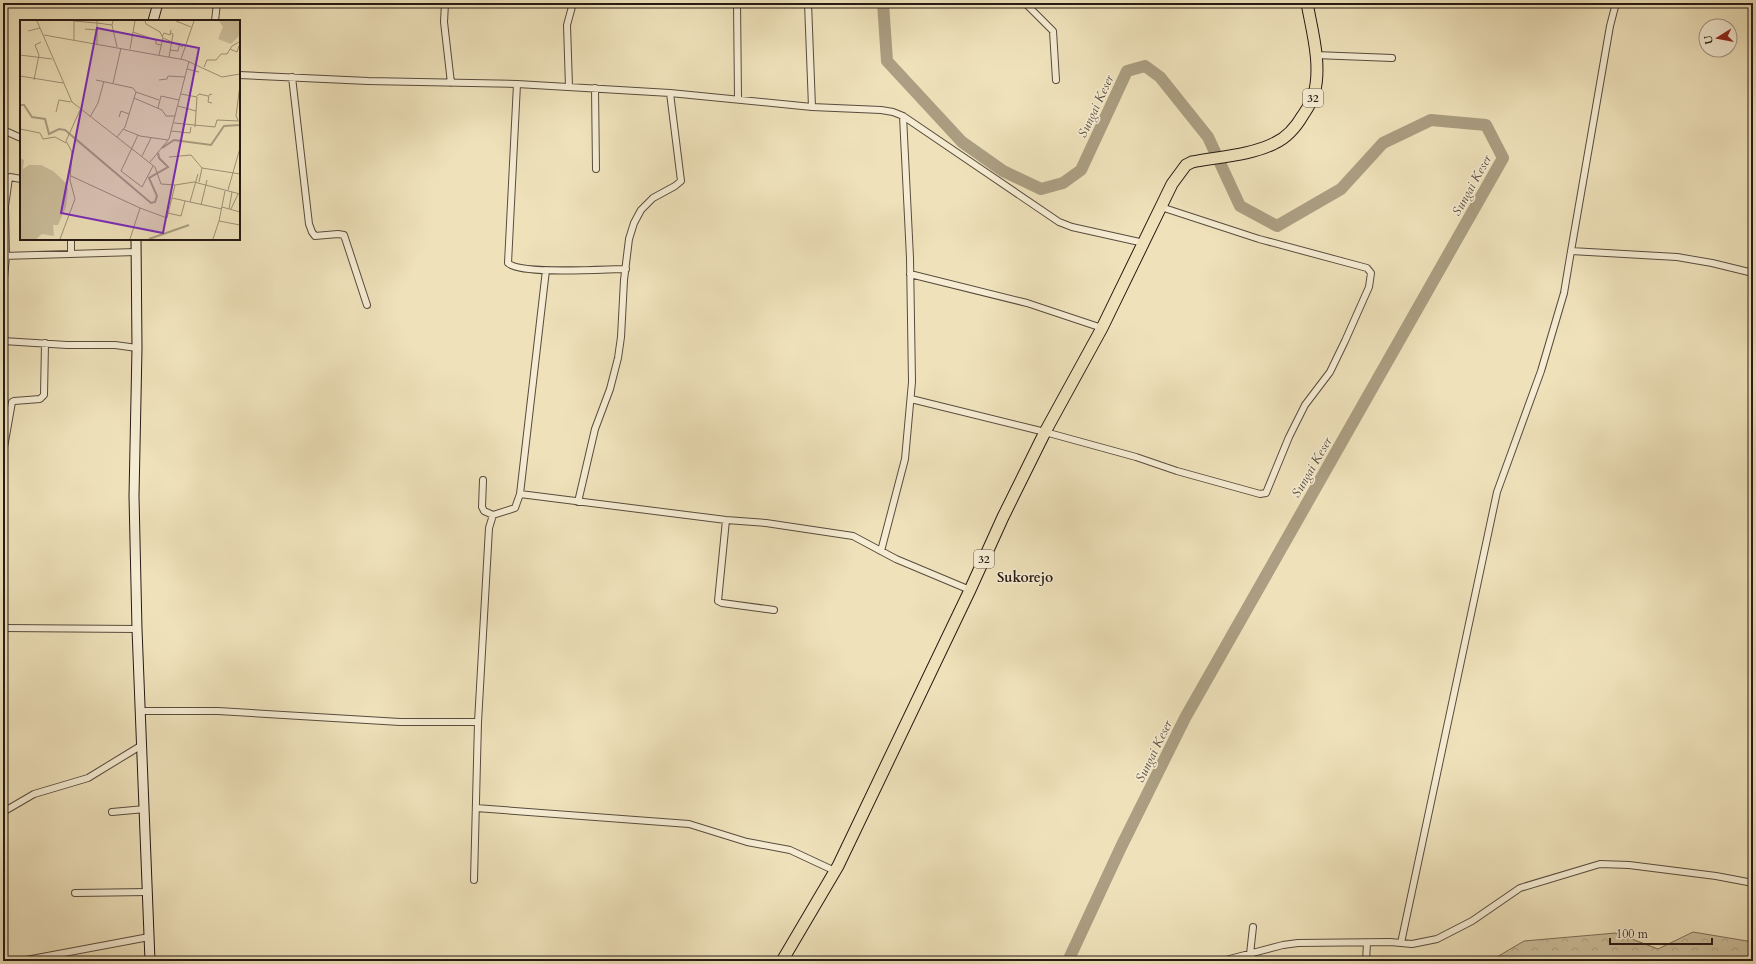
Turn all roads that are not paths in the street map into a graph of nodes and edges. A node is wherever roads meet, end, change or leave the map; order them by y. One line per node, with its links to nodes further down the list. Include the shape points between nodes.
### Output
1 (158, 3): 10 (street)
2 (217, 3): 11 (street)
3 (445, 3): 17 (street, via 444,22)
4 (573, 3): 19 (street, via 567,25)
5 (736, 3): 22 (street)
6 (808, 3): 23 (street)
7 (1025, 3): 16 (street, via 1052,31)
8 (1307, 3): 12 (highway, 32)
9 (1616, 3): 33 (street)
10 (153, 20)
11 (216, 20)
12 (1315, 55): 13 (street); 29 (highway, 32, via 1314,94 1297,125 1287,136 1275,143 1186,165 1172,184)
13 (1392, 58)
14 (240, 75): 15 (street)
15 (292, 77): 17 (street); 42 (street, via 309,224 315,236 340,234 346,238)
16 (1056, 80)
17 (451, 83): 18 (street)
18 (517, 84): 19 (street); 38 (street, via 508,260 511,266)
19 (569, 87): 20 (street)
20 (595, 88): 21 (street); 27 (street)
21 (670, 93): 22 (street); 37 (street, via 681,181 653,198 641,210 629,239)
22 (738, 98): 23 (street)
23 (812, 107): 24 (street, via 881,110)
24 (902, 116): 32 (street, via 1059,222); 40 (street)
25 (3, 130): 26 (street)
26 (20, 138)
27 (596, 169)
28 (20, 179): 36 (street, via 9,178 5,206)
29 (1161, 207): 32 (highway, 32); 48 (street, via 1251,237 1370,270 1369,287 1333,366 1305,405 1268,490 1261,495)
30 (71, 240): 35 (street)
31 (136, 240): 34 (street)
32 (1144, 243): 43 (highway, 32)
33 (1571, 251): 39 (street, via 1677,257); 75 (street, via 1564,293 1541,371 1497,492)
34 (136, 252): 35 (street); 46 (street)
35 (71, 254): 36 (street)
36 (4, 256): 41 (street)
37 (626, 269): 38 (street); 52 (street, via 618,358 595,429)
38 (546, 270): 51 (street)
39 (1753, 273)
40 (910, 274): 43 (street, via 1027,304); 47 (street)
41 (3, 290)
42 (367, 305)
43 (1102, 328): 48 (highway, 32)
44 (3, 341): 45 (street)
45 (45, 343): 46 (street); 49 (street, via 44,395 40,399 12,402)
46 (137, 348): 59 (street, via 134,496)
47 (911, 399): 48 (street); 55 (street, via 905,458)
48 (1045, 432): 56 (highway, 32)
49 (3, 453)
50 (483, 480): 53 (street, via 482,507 484,511)
51 (520, 494): 52 (street); 53 (street, via 515,508)
52 (578, 502): 54 (street)
53 (493, 515): 61 (street, via 489,528)
54 (726, 520): 55 (street, via 843,534 861,539); 57 (street, via 718,601)
55 (881, 552): 56 (street)
56 (970, 590): 67 (highway, 32)
57 (774, 610)
58 (3, 628): 59 (street)
59 (137, 629): 60 (street)
60 (141, 711): 61 (street, via 218,711 400,722); 62 (street)
61 (478, 722): 63 (street)
62 (142, 745): 64 (street); 65 (street, via 88,778 34,794)
63 (476, 808): 67 (street, via 689,824 748,842 790,850); 68 (street)
64 (145, 809): 66 (street); 70 (street)
65 (3, 812)
66 (112, 812)
67 (834, 871): 79 (highway, 32)
68 (474, 880)
69 (1753, 883): 75 (street, via 1629,865 1600,864 1520,888 1472,921 1437,939 1412,944)
70 (148, 892): 71 (street); 73 (street)
71 (75, 893)
72 (1252, 927): 76 (street)
73 (149, 937): 77 (street); 78 (street)
74 (1367, 943): 75 (street); 76 (street, via 1298,943); 81 (street)
75 (1401, 943)
76 (1250, 954): 80 (street)
77 (22, 961)
78 (150, 961)
79 (782, 961)
80 (1222, 961)
81 (1366, 961)

